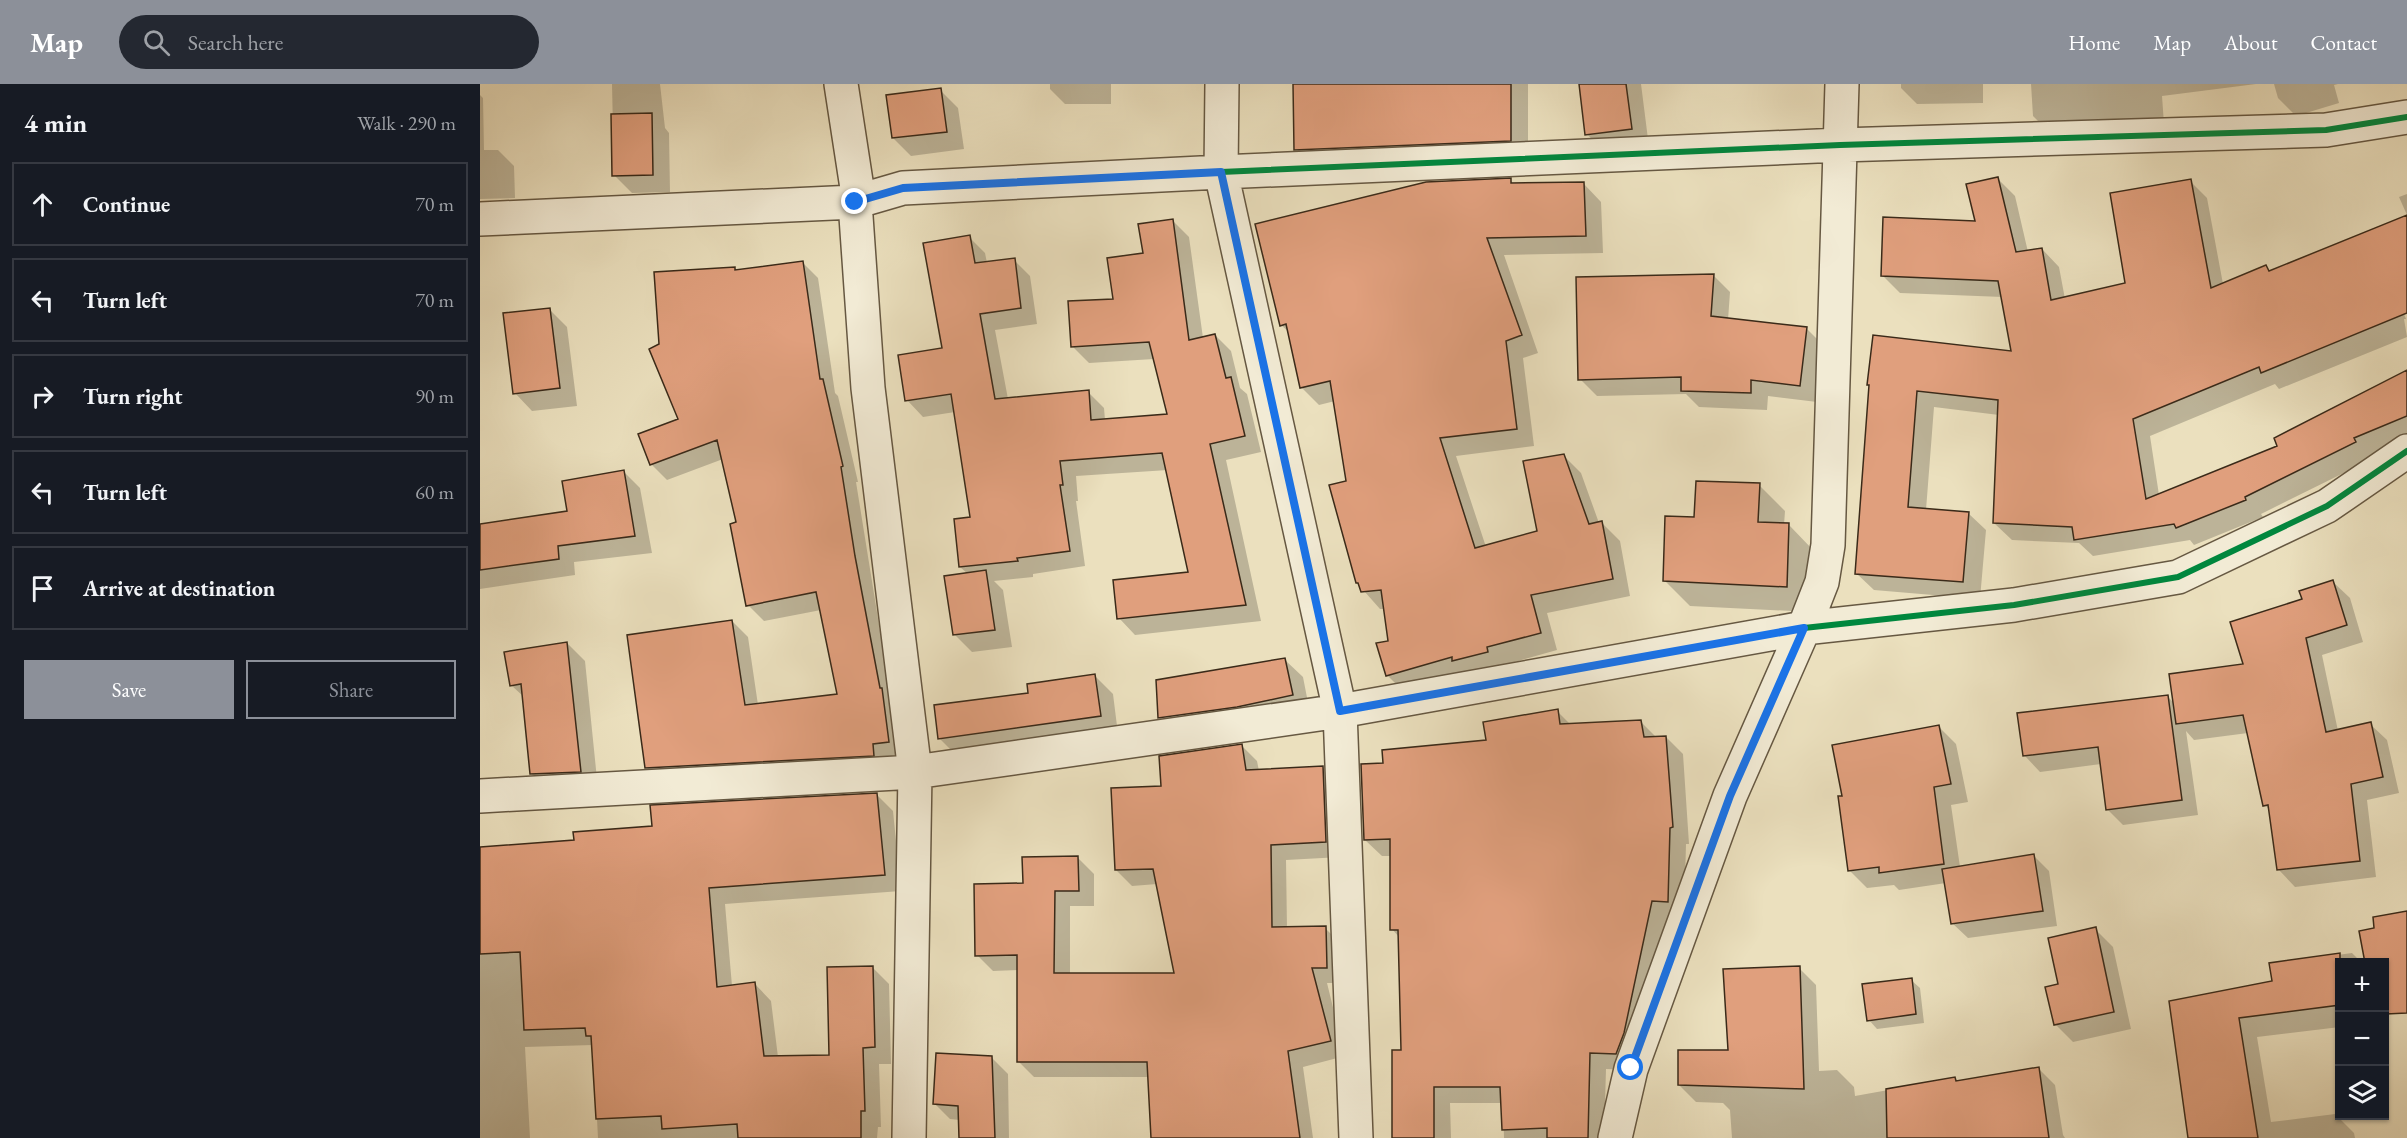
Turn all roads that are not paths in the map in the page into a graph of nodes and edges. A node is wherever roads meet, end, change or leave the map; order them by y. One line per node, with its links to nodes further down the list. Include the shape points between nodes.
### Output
1 (841, 84): 7 (street)
2 (1222, 84): 6 (street)
3 (1842, 84): 5 (street)
4 (2407, 117): 5 (street, via 2326,130)
5 (1840, 145): 6 (street); 10 (street, via 1828,545 1822,582)
6 (1221, 172): 7 (street, via 903,188); 11 (street)
7 (857, 201): 8 (street); 12 (street, via 868,388)
8 (480, 219)
9 (2407, 451): 10 (street, via 2327,506 2178,577 2014,605)
10 (1804, 628): 11 (street); 16 (street, via 1730,796 1631,1068)
11 (1340, 711): 12 (street); 15 (street)
12 (915, 772): 13 (street); 14 (street)
13 (480, 796)
14 (909, 1138)
15 (1356, 1138)
16 (1615, 1138)

